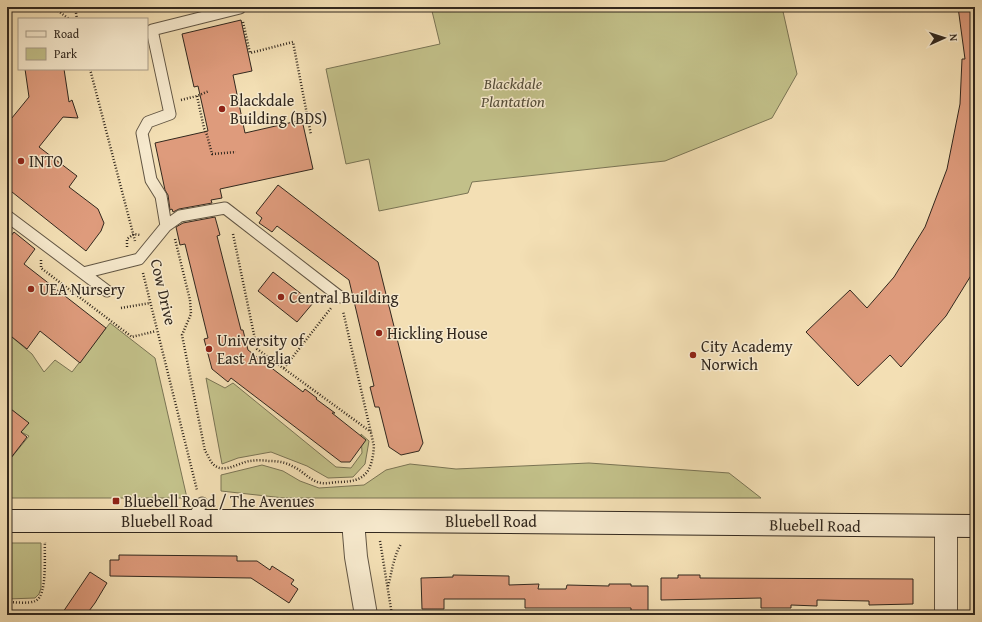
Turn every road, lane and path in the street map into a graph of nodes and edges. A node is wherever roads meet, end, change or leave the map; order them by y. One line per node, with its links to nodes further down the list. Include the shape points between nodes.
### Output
1 (54, 7): 4 (path)
2 (75, 7): 5 (path)
3 (240, 8): 9 (lane, via 152,30); 12 (path, via 250,53 293,42)
4 (68, 18)
5 (77, 18)
6 (90, 70): 17 (path, Cow Drive)
7 (208, 91): 8 (path)
8 (197, 96): 9 (path); 13 (path, via 212,154)
9 (169, 103): 16 (lane, via 170,114 148,122 142,133 151,180 160,196)
10 (7, 116): 11 (path)
11 (11, 119)
12 (311, 135)
13 (236, 152)
14 (228, 210): 16 (lane, via 225,208 180,216); 24 (lane); 28 (path, via 257,349)
15 (7, 216): 18 (lane)
16 (168, 225): 19 (lane); 29 (path, via 178,249 190,300 191,314 182,336 186,360 205,451 214,465 223,468 251,461 280,462 293,466 321,483 347,482 360,479 373,461 374,446)
17 (134, 234): 19 (path, via 143,235); 20 (path, via 127,239); 21 (path, Cow Drive)
18 (41, 241): 22 (lane); 27 (path, via 41,268 132,337)
19 (152, 242): 21 (lane)
20 (127, 252)
21 (139, 259): 22 (lane); 25 (path, Cow Drive)
22 (83, 273): 23 (lane)
23 (107, 291)
24 (340, 296): 28 (path); 29 (path)
25 (150, 303): 26 (path); 27 (path, Cow Drive)
26 (121, 308)
27 (156, 331): 30 (path, Cow Drive, via 194,481)
28 (284, 368): 29 (path)
29 (371, 432)
30 (197, 512): 31 (street, Bluebell Road); 32 (street, Bluebell Road)
31 (7, 521)
32 (353, 521): 33 (street, Bluebell Road); 40 (street)
33 (946, 526): 34 (street, Bluebell Road); 42 (street)
34 (975, 526)
35 (45, 535): 39 (path, via 44,591 35,601)
36 (401, 544): 38 (path, via 393,562)
37 (380, 545): 38 (path)
38 (388, 589): 41 (path)
39 (7, 602)
40 (366, 615)
41 (392, 615)
42 (946, 615)

